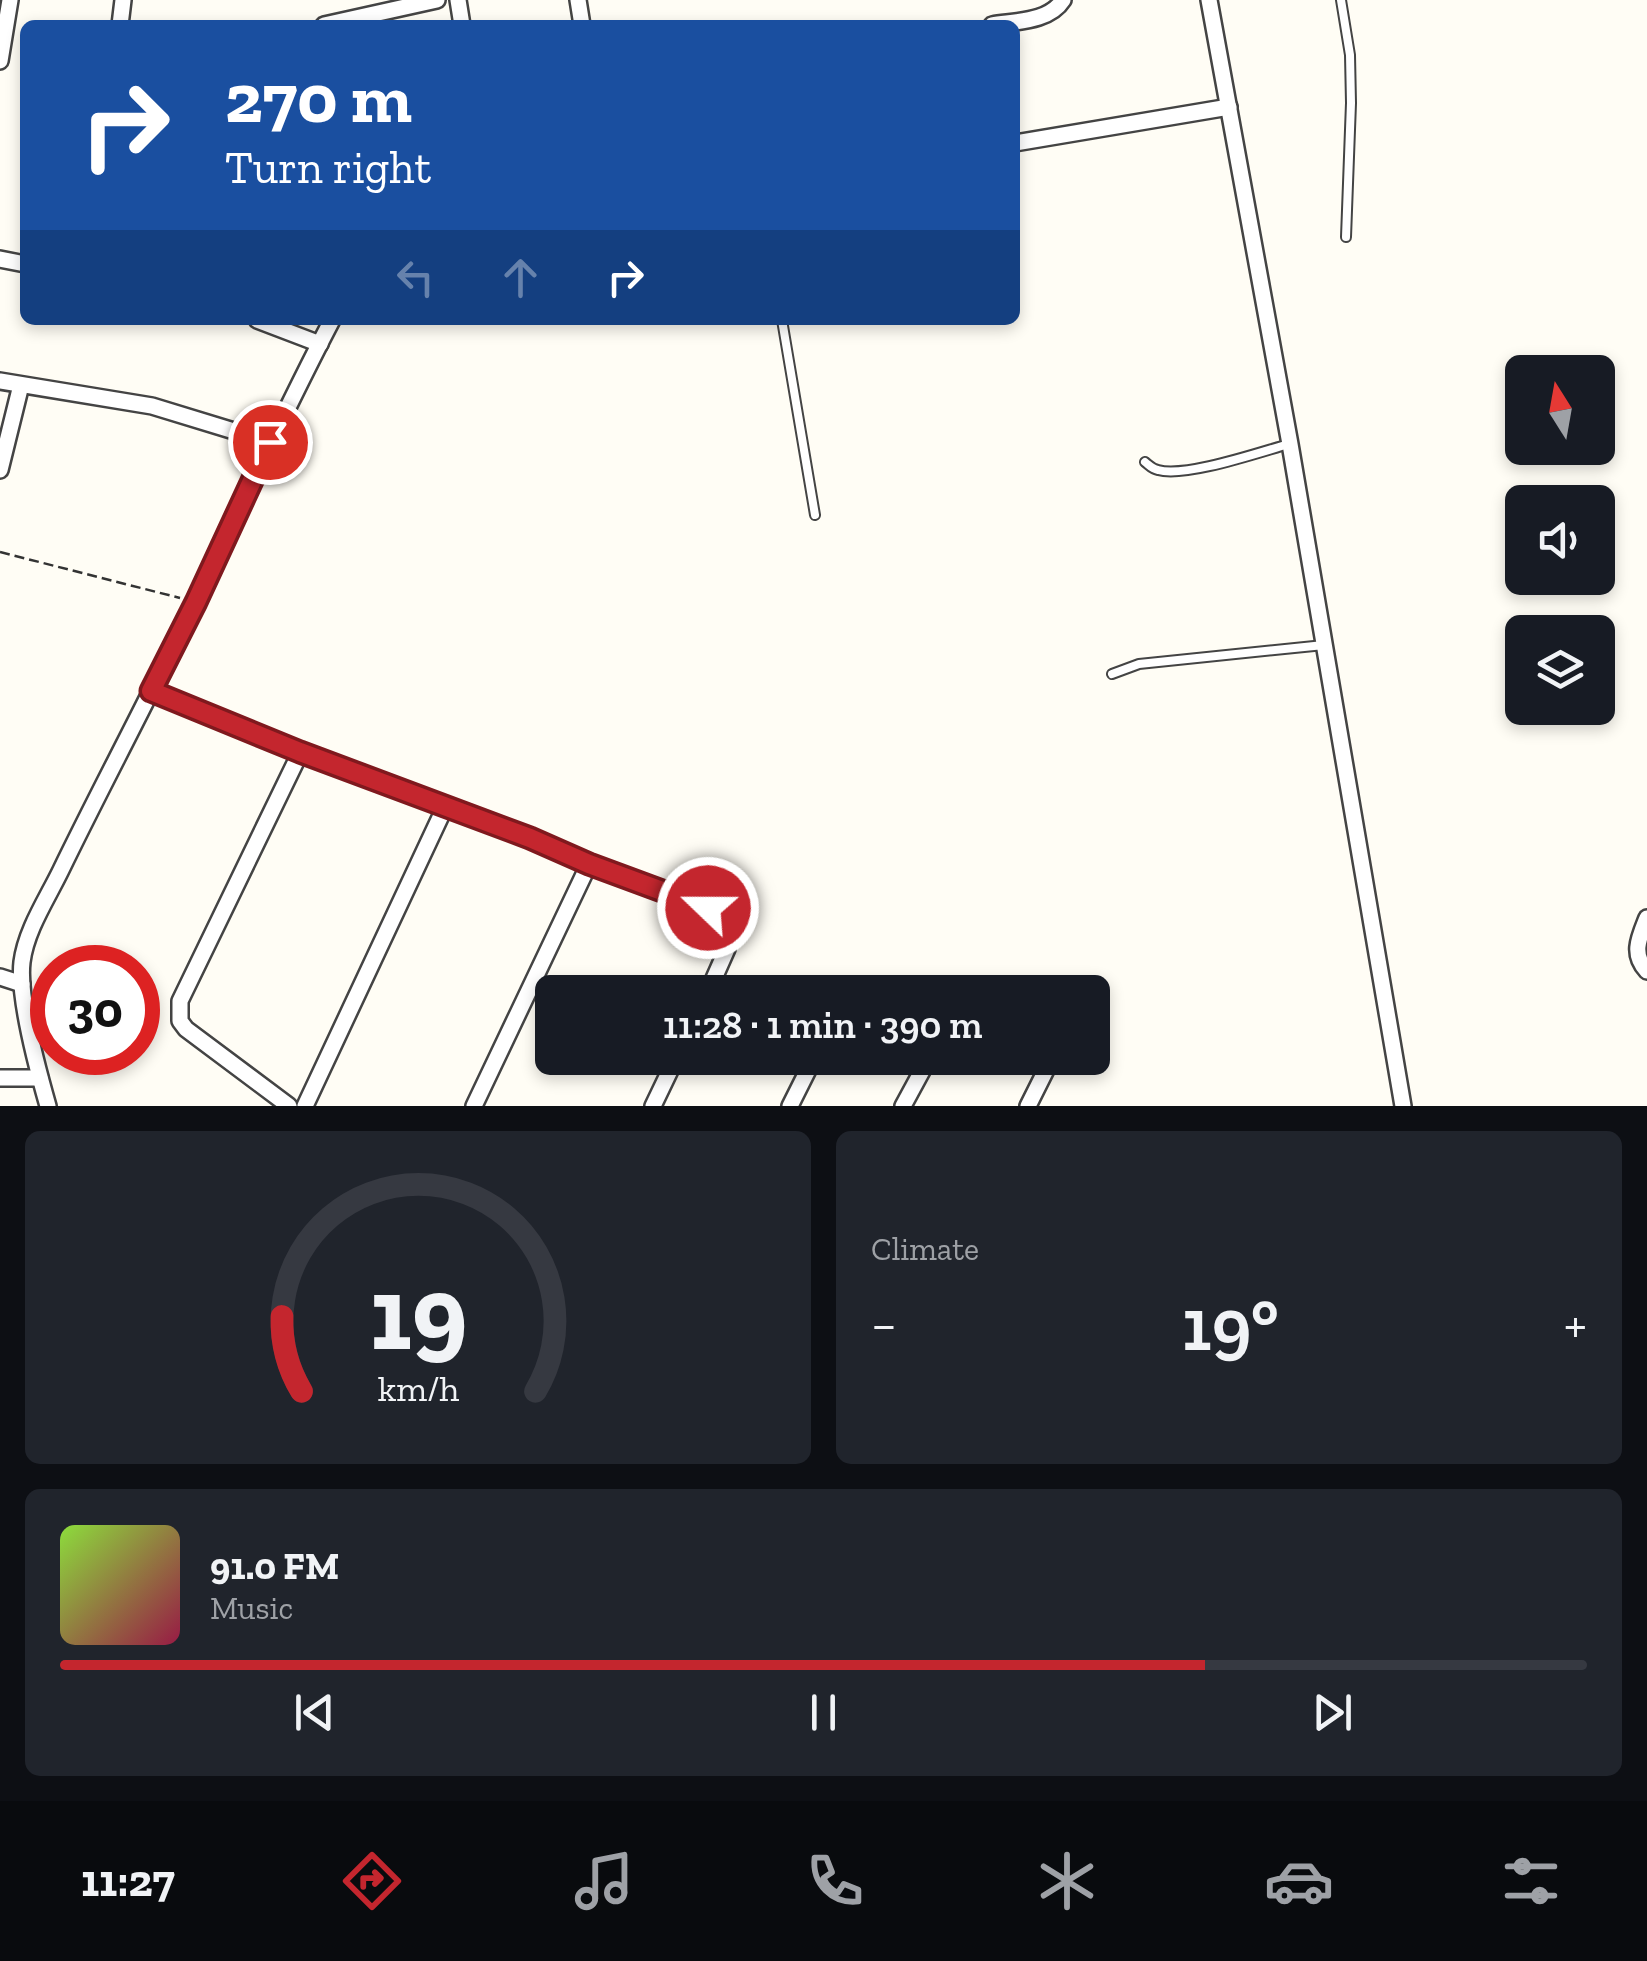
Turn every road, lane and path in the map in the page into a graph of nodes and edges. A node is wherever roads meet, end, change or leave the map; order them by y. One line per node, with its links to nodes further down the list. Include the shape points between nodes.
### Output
1 (10, 0): 8 (street)
2 (437, 0): 6 (street)
3 (1062, 0): 7 (street, via 1050,13)
4 (1209, 0): 9 (street)
5 (1342, 0): 11 (lane, via 1351,104)
6 (347, 20)
7 (1016, 20)
8 (0, 61)
9 (1229, 108): 10 (street); 19 (street)
10 (1020, 142)
11 (1346, 237)
12 (270, 325): 15 (street)
13 (330, 325): 15 (street)
14 (783, 325): 22 (lane)
15 (320, 344): 18 (street)
16 (0, 380): 17 (street)
17 (21, 384): 18 (street, via 152,406); 21 (street)
18 (270, 442): 24 (street)
19 (1290, 444): 20 (lane, via 1214,466 1171,471); 25 (street)
20 (1145, 462)
21 (0, 470)
22 (815, 515)
23 (0, 552): 24 (path)
24 (196, 602): 27 (street)
25 (1324, 646): 26 (lane, via 1152,662); 50 (street)
26 (1112, 674)
27 (151, 691): 28 (street); 35 (street, via 29,938)
28 (300, 752): 29 (street); 43 (street, via 178,1009 194,1036)
29 (446, 807): 30 (street); 44 (street)
30 (589, 864): 33 (street, via 718,916 727,949); 45 (street)
31 (1647, 918): 32 (street, via 1636,950)
32 (1647, 971)
33 (716, 975)
34 (0, 977): 35 (street)
35 (22, 984): 41 (street)
36 (668, 1075): 46 (street)
37 (806, 1075): 47 (street)
38 (919, 1075): 48 (street)
39 (1044, 1075): 49 (street)
40 (0, 1078): 41 (street)
41 (40, 1078): 42 (street)
42 (48, 1106)
43 (289, 1106)
44 (305, 1106)
45 (474, 1106)
46 (652, 1106)
47 (790, 1106)
48 (902, 1106)
49 (1028, 1106)
50 (1403, 1106)

